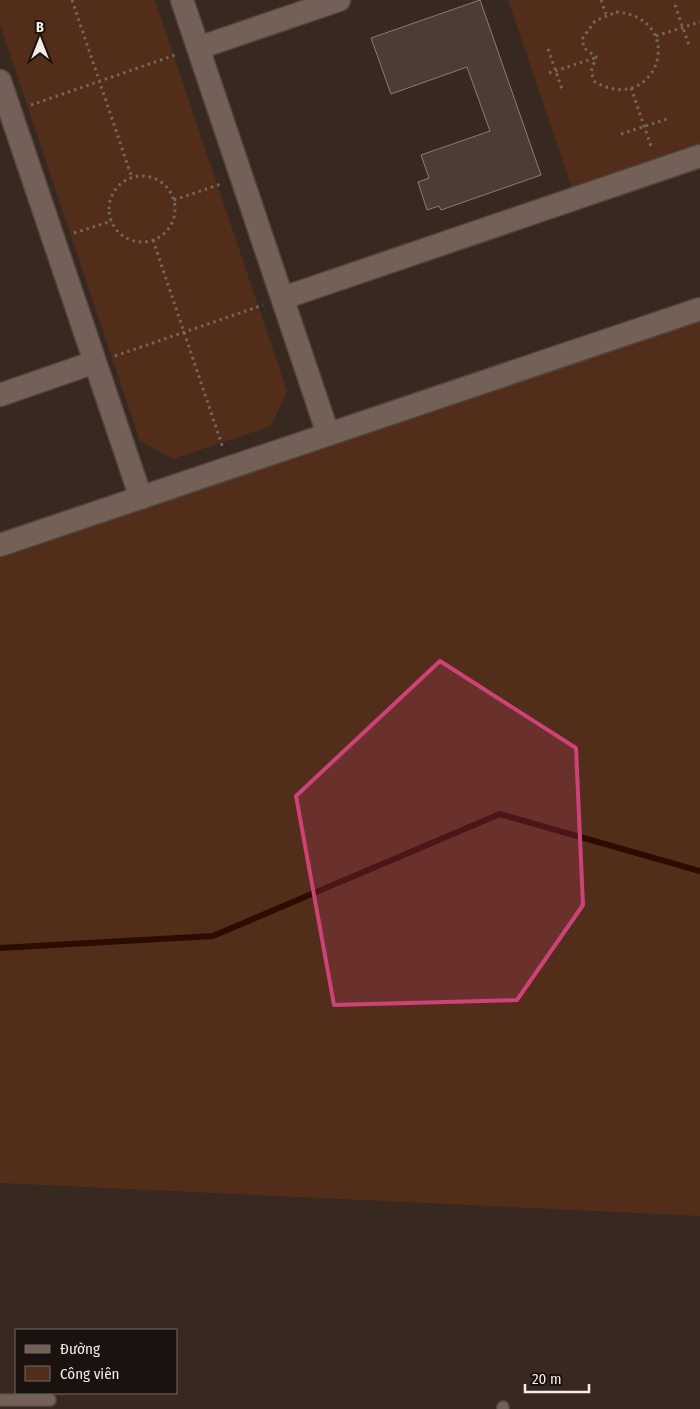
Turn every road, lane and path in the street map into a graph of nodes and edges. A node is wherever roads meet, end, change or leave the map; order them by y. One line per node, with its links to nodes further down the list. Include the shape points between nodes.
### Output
1 (72, 0): 17 (path)
2 (182, 0): 10 (street)
3 (339, 0): 10 (street)
4 (602, 0): 6 (path)
5 (675, 6): 8 (path)
6 (606, 14): 9 (path, via 623,12 640,18); 13 (path, via 595,21 582,39 584,48)
7 (700, 22): 8 (path)
8 (683, 28): 9 (path); 12 (path)
9 (656, 36): 18 (path, via 660,49 658,63 642,84)
10 (198, 48): 17 (path); 26 (street)
11 (548, 48): 14 (path)
12 (690, 48)
13 (596, 57): 14 (path); 18 (path, via 591,72 595,82 617,90)
14 (555, 70): 15 (path); 19 (path)
15 (549, 73)
16 (0, 81): 20 (street)
17 (100, 82): 20 (path); 27 (path)
18 (631, 88): 22 (path)
19 (563, 92)
20 (5, 114): 30 (street)
21 (667, 118): 22 (path)
22 (644, 126): 23 (path); 25 (path)
23 (621, 134)
24 (700, 156): 25 (street)
25 (659, 170): 32 (street)
26 (241, 176): 28 (path); 32 (street)
27 (132, 178): 28 (path, via 142,176 162,182); 29 (path, via 122,182 110,200)
28 (174, 200): 31 (path, via 174,219 169,228)
29 (112, 221): 30 (path); 31 (path, via 116,230 133,240)
30 (54, 240): 35 (street)
31 (153, 240): 34 (path)
32 (283, 298): 34 (path); 37 (street)
33 (700, 309): 37 (street)
34 (184, 332): 35 (path); 38 (path)
35 (95, 362): 36 (street); 39 (street)
36 (0, 395)
37 (328, 434): 38 (street)
38 (230, 467): 39 (street)
39 (141, 498): 40 (street)
40 (0, 545)
41 (0, 1400): 42 (lane)
42 (50, 1400)

